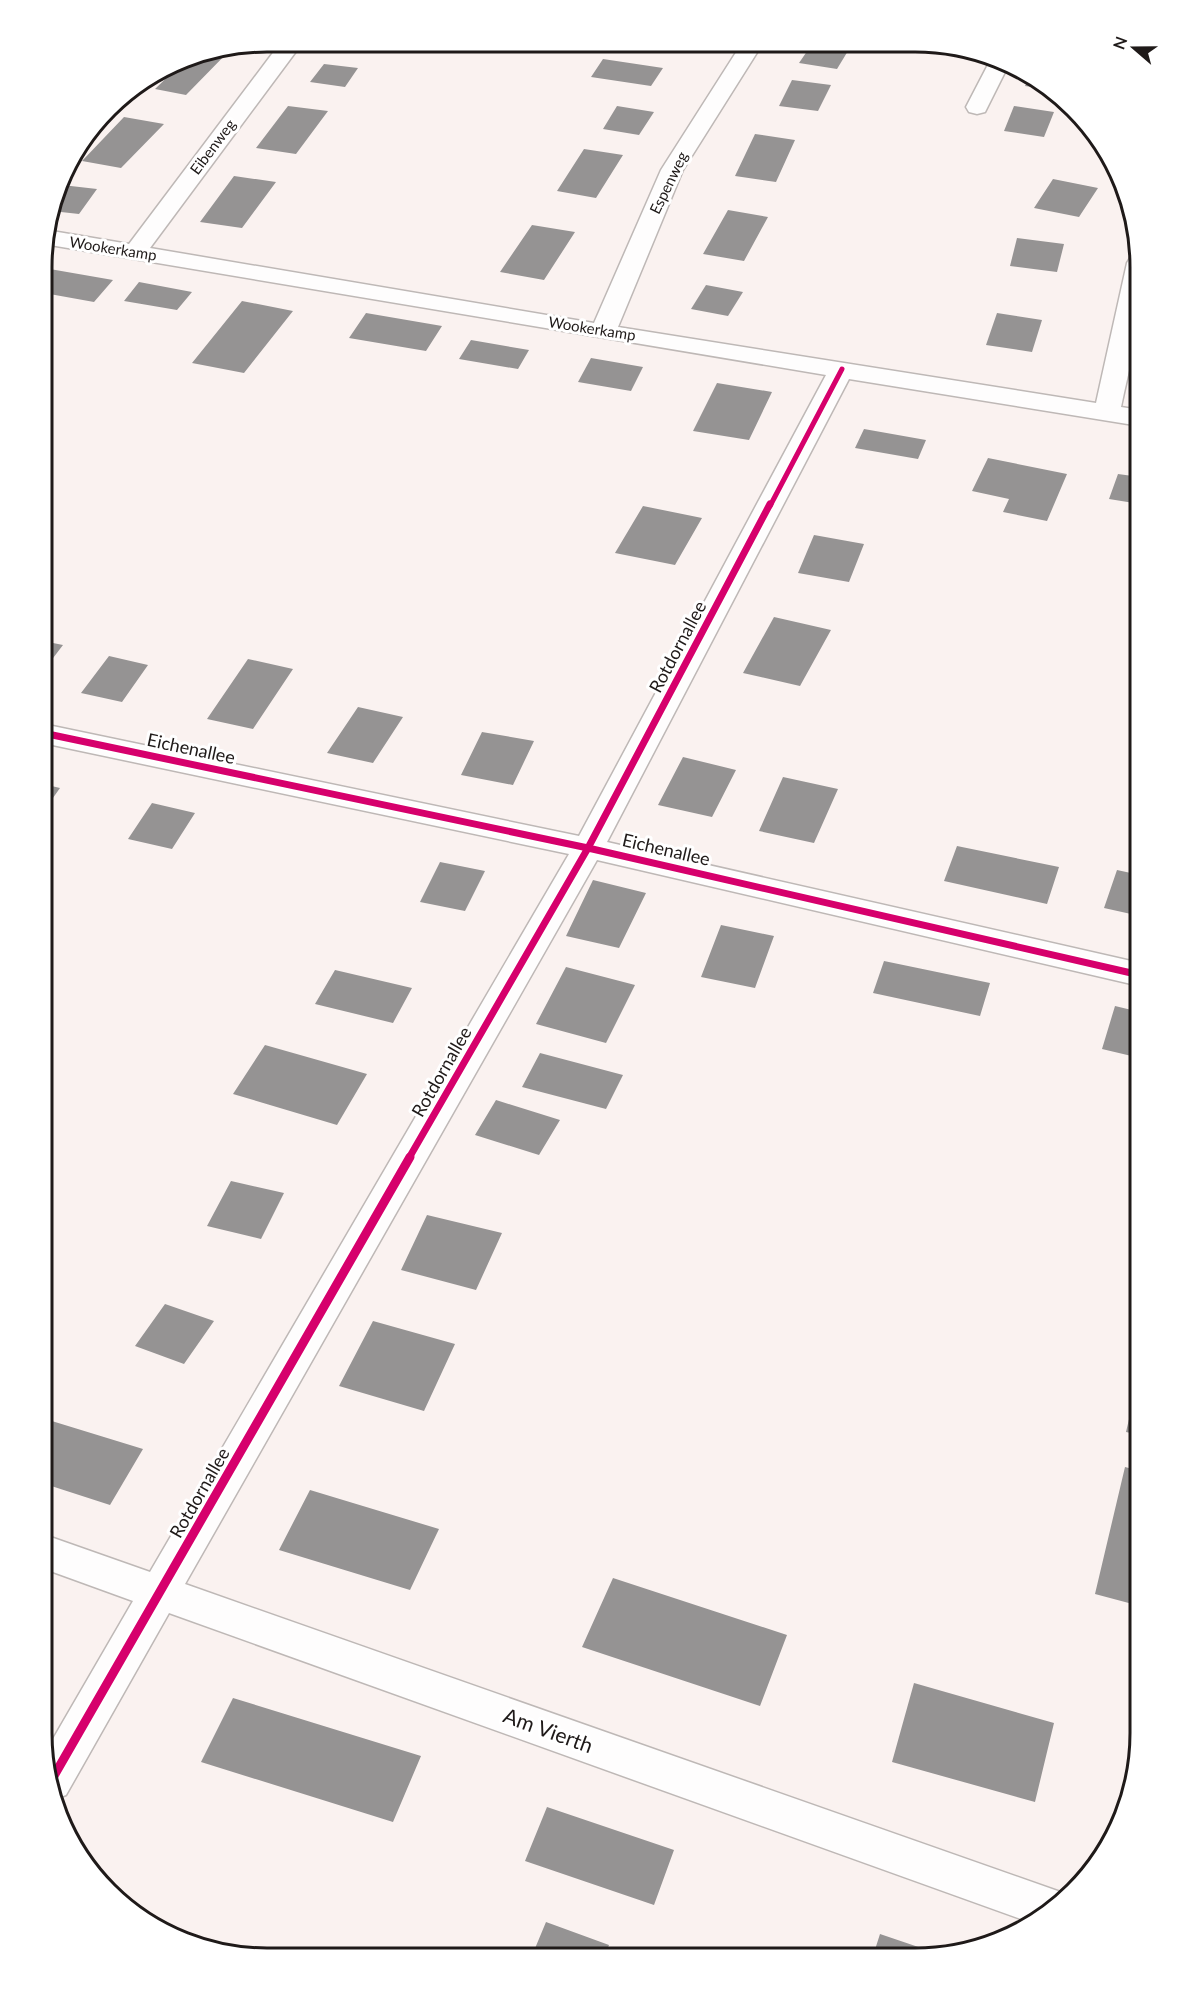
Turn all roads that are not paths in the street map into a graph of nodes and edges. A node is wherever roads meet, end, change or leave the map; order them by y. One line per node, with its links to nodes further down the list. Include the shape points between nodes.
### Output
1 (285, 52): 6 (street, Eibenweg)
2 (747, 52): 8 (street, Espenweg, via 672,170)
3 (996, 69): 4 (street)
4 (977, 107)
5 (54, 239): 6 (street, Wookerkamp)
6 (135, 252): 8 (street, Wookerkamp)
7 (1130, 305): 10 (street)
8 (603, 332): 9 (street, Wookerkamp)
9 (842, 369): 10 (street, Wookerkamp); 13 (street, Rotdornallee)
10 (1107, 413): 11 (street, Wookerkamp)
11 (1130, 416)
12 (52, 736): 13 (street, Eichenallee)
13 (588, 848): 14 (street, Eichenallee); 16 (street, Rotdornallee)
14 (1130, 973)
15 (52, 1555): 16 (street, Am Vierth)
16 (160, 1593): 17 (street, Rotdornallee); 18 (street, Am Vierth)
17 (56, 1772)
18 (1042, 1906)

